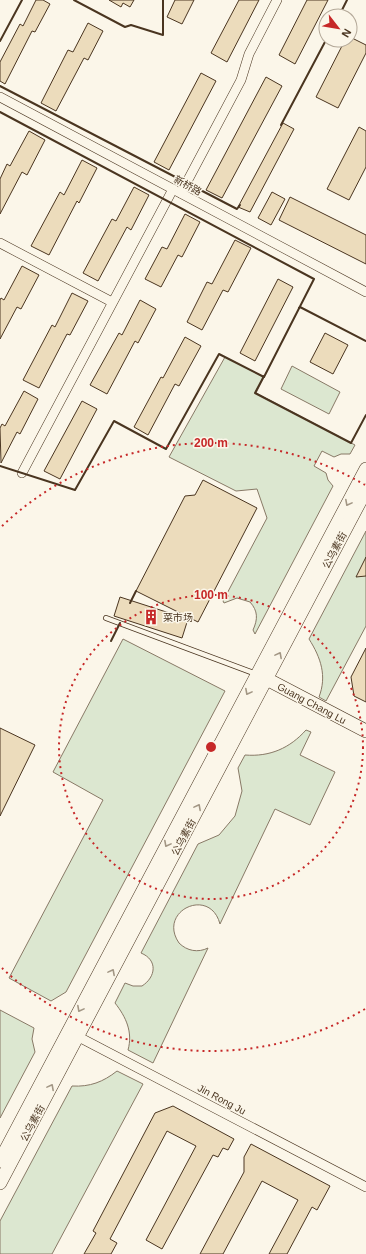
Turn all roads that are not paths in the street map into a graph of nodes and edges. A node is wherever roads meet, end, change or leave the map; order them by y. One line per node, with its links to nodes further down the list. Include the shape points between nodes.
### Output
1 (277, 0): 4 (street, via 248,54 240,80)
2 (0, 97): 3 (street, 新桥路)
3 (172, 189): 4 (street, 新桥路); 7 (street)
4 (181, 194): 6 (street, 新桥路)
5 (0, 243): 7 (street)
6 (366, 292)
7 (112, 302): 9 (street)
8 (366, 468): 12 (main road, 公乌素街, one-way to 12)
9 (22, 473)
10 (366, 490): 12 (main road, 公乌素街, one-way to 10)
11 (106, 618): 12 (lane)
12 (262, 677): 13 (main road, Guang Chang Lu); 14 (main road, 公乌素街)
13 (366, 731)
14 (73, 1034): 15 (main road, 公乌素街); 16 (main road, 公乌素街, one-way to 14); 17 (street, Jin Rong Ju)
15 (0, 1161)
16 (0, 1183)
17 (366, 1187)

